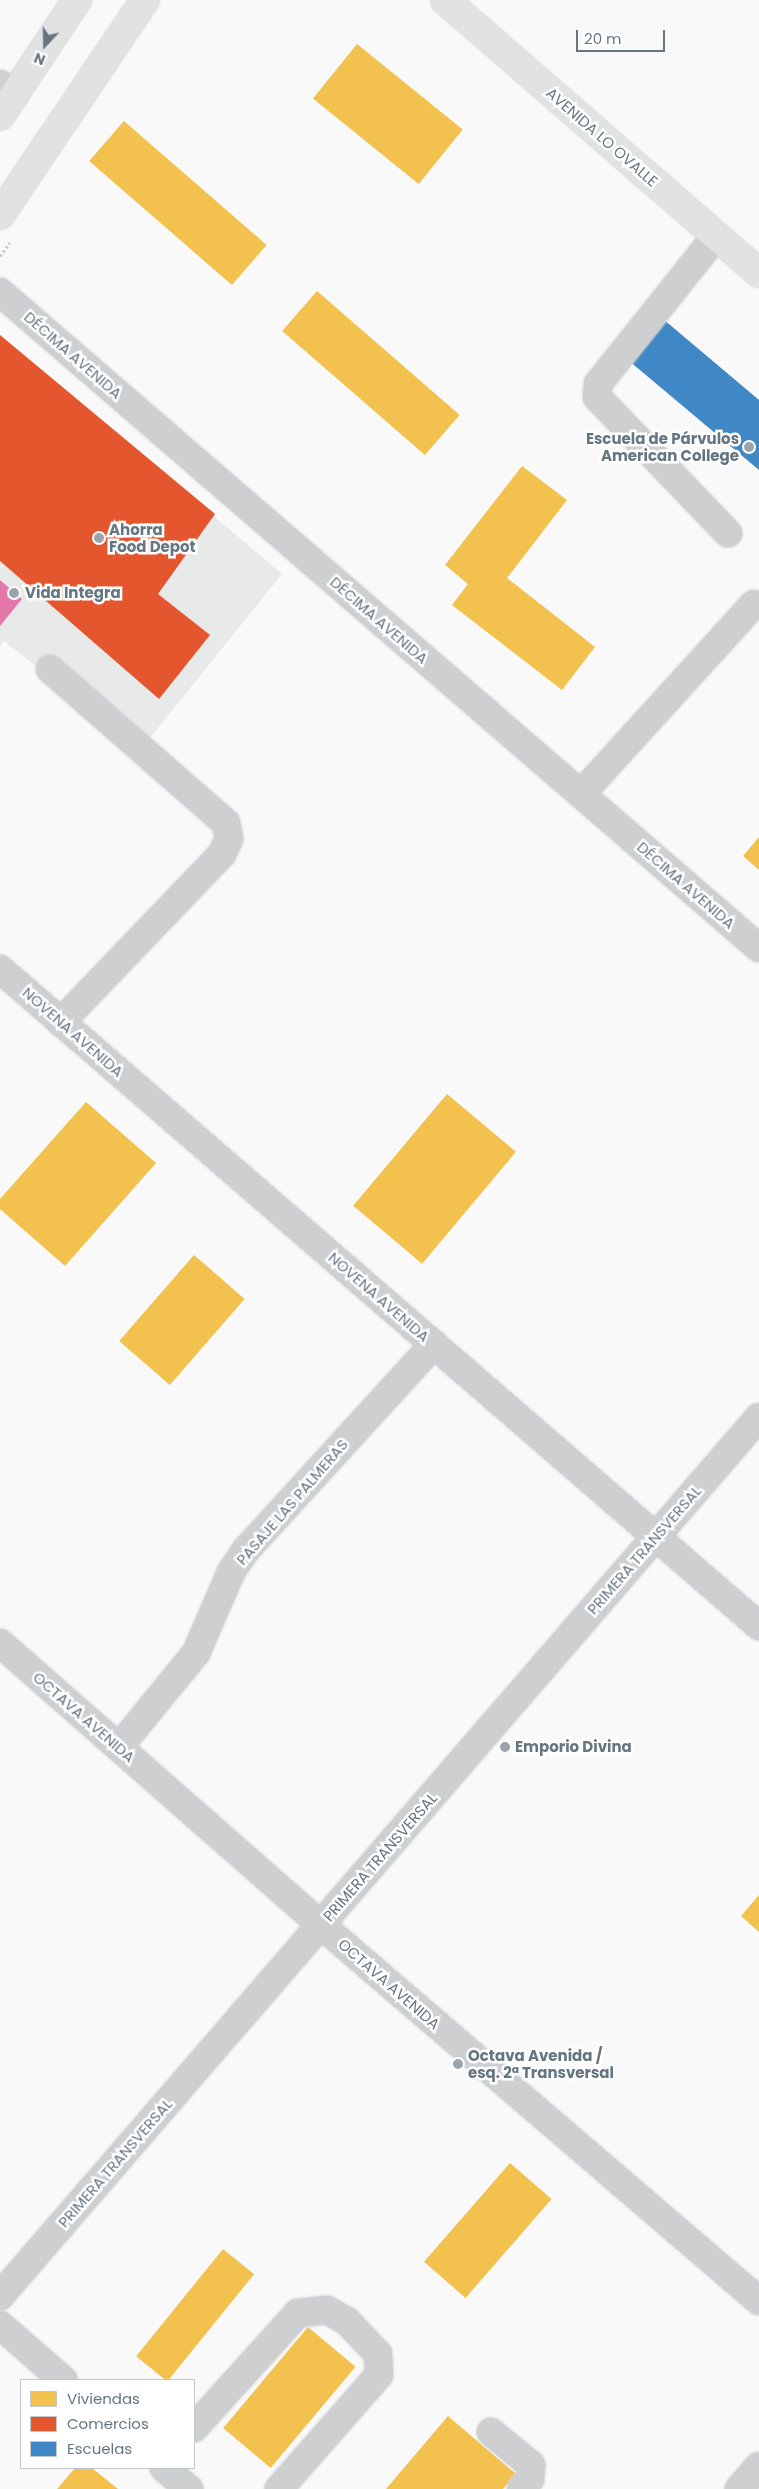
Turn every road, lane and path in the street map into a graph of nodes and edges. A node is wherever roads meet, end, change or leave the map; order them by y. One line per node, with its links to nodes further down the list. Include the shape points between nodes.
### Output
1 (77, 0): 4 (main road)
2 (145, 0): 5 (main road)
3 (446, 0): 6 (main road, AVENIDA LO OVALLE)
4 (5, 98)
5 (0, 216)
6 (716, 236): 7 (main road, AVENIDA LO OVALLE); 9 (street, via 598,384 597,397)
7 (759, 273)
8 (0, 292): 12 (street, DÉCIMA AVENIDA)
9 (728, 533)
10 (754, 604): 12 (street)
11 (50, 668): 15 (street, via 226,823 229,839 222,854)
12 (581, 794): 13 (street, DÉCIMA AVENIDA)
13 (759, 948)
14 (0, 968): 15 (street, NOVENA AVENIDA)
15 (61, 1022): 16 (street, NOVENA AVENIDA)
16 (434, 1344): 18 (street, NOVENA AVENIDA); 21 (street, PASAJE LAS PALMERAS, via 246,1550 231,1572 196,1653)
17 (759, 1417): 18 (street, PRIMERA TRANSVERSAL)
18 (656, 1537): 19 (street, NOVENA AVENIDA); 22 (street, PRIMERA TRANSVERSAL)
19 (759, 1626)
20 (0, 1643): 21 (street, OCTAVA AVENIDA)
21 (119, 1747): 22 (street, OCTAVA AVENIDA)
22 (321, 1925): 23 (street, PRIMERA TRANSVERSAL); 24 (street, OCTAVA AVENIDA)
23 (0, 2296)
24 (759, 2301)
25 (0, 2325): 26 (street)
26 (62, 2379)
27 (195, 2427): 32 (street, via 298,2313 327,2310 347,2321 378,2354 379,2375)
28 (491, 2432): 33 (street, via 532,2465 530,2479)
29 (759, 2466): 34 (street)
30 (165, 2469): 31 (street)
31 (189, 2489)
32 (279, 2489)
33 (521, 2489)
34 (739, 2489)

